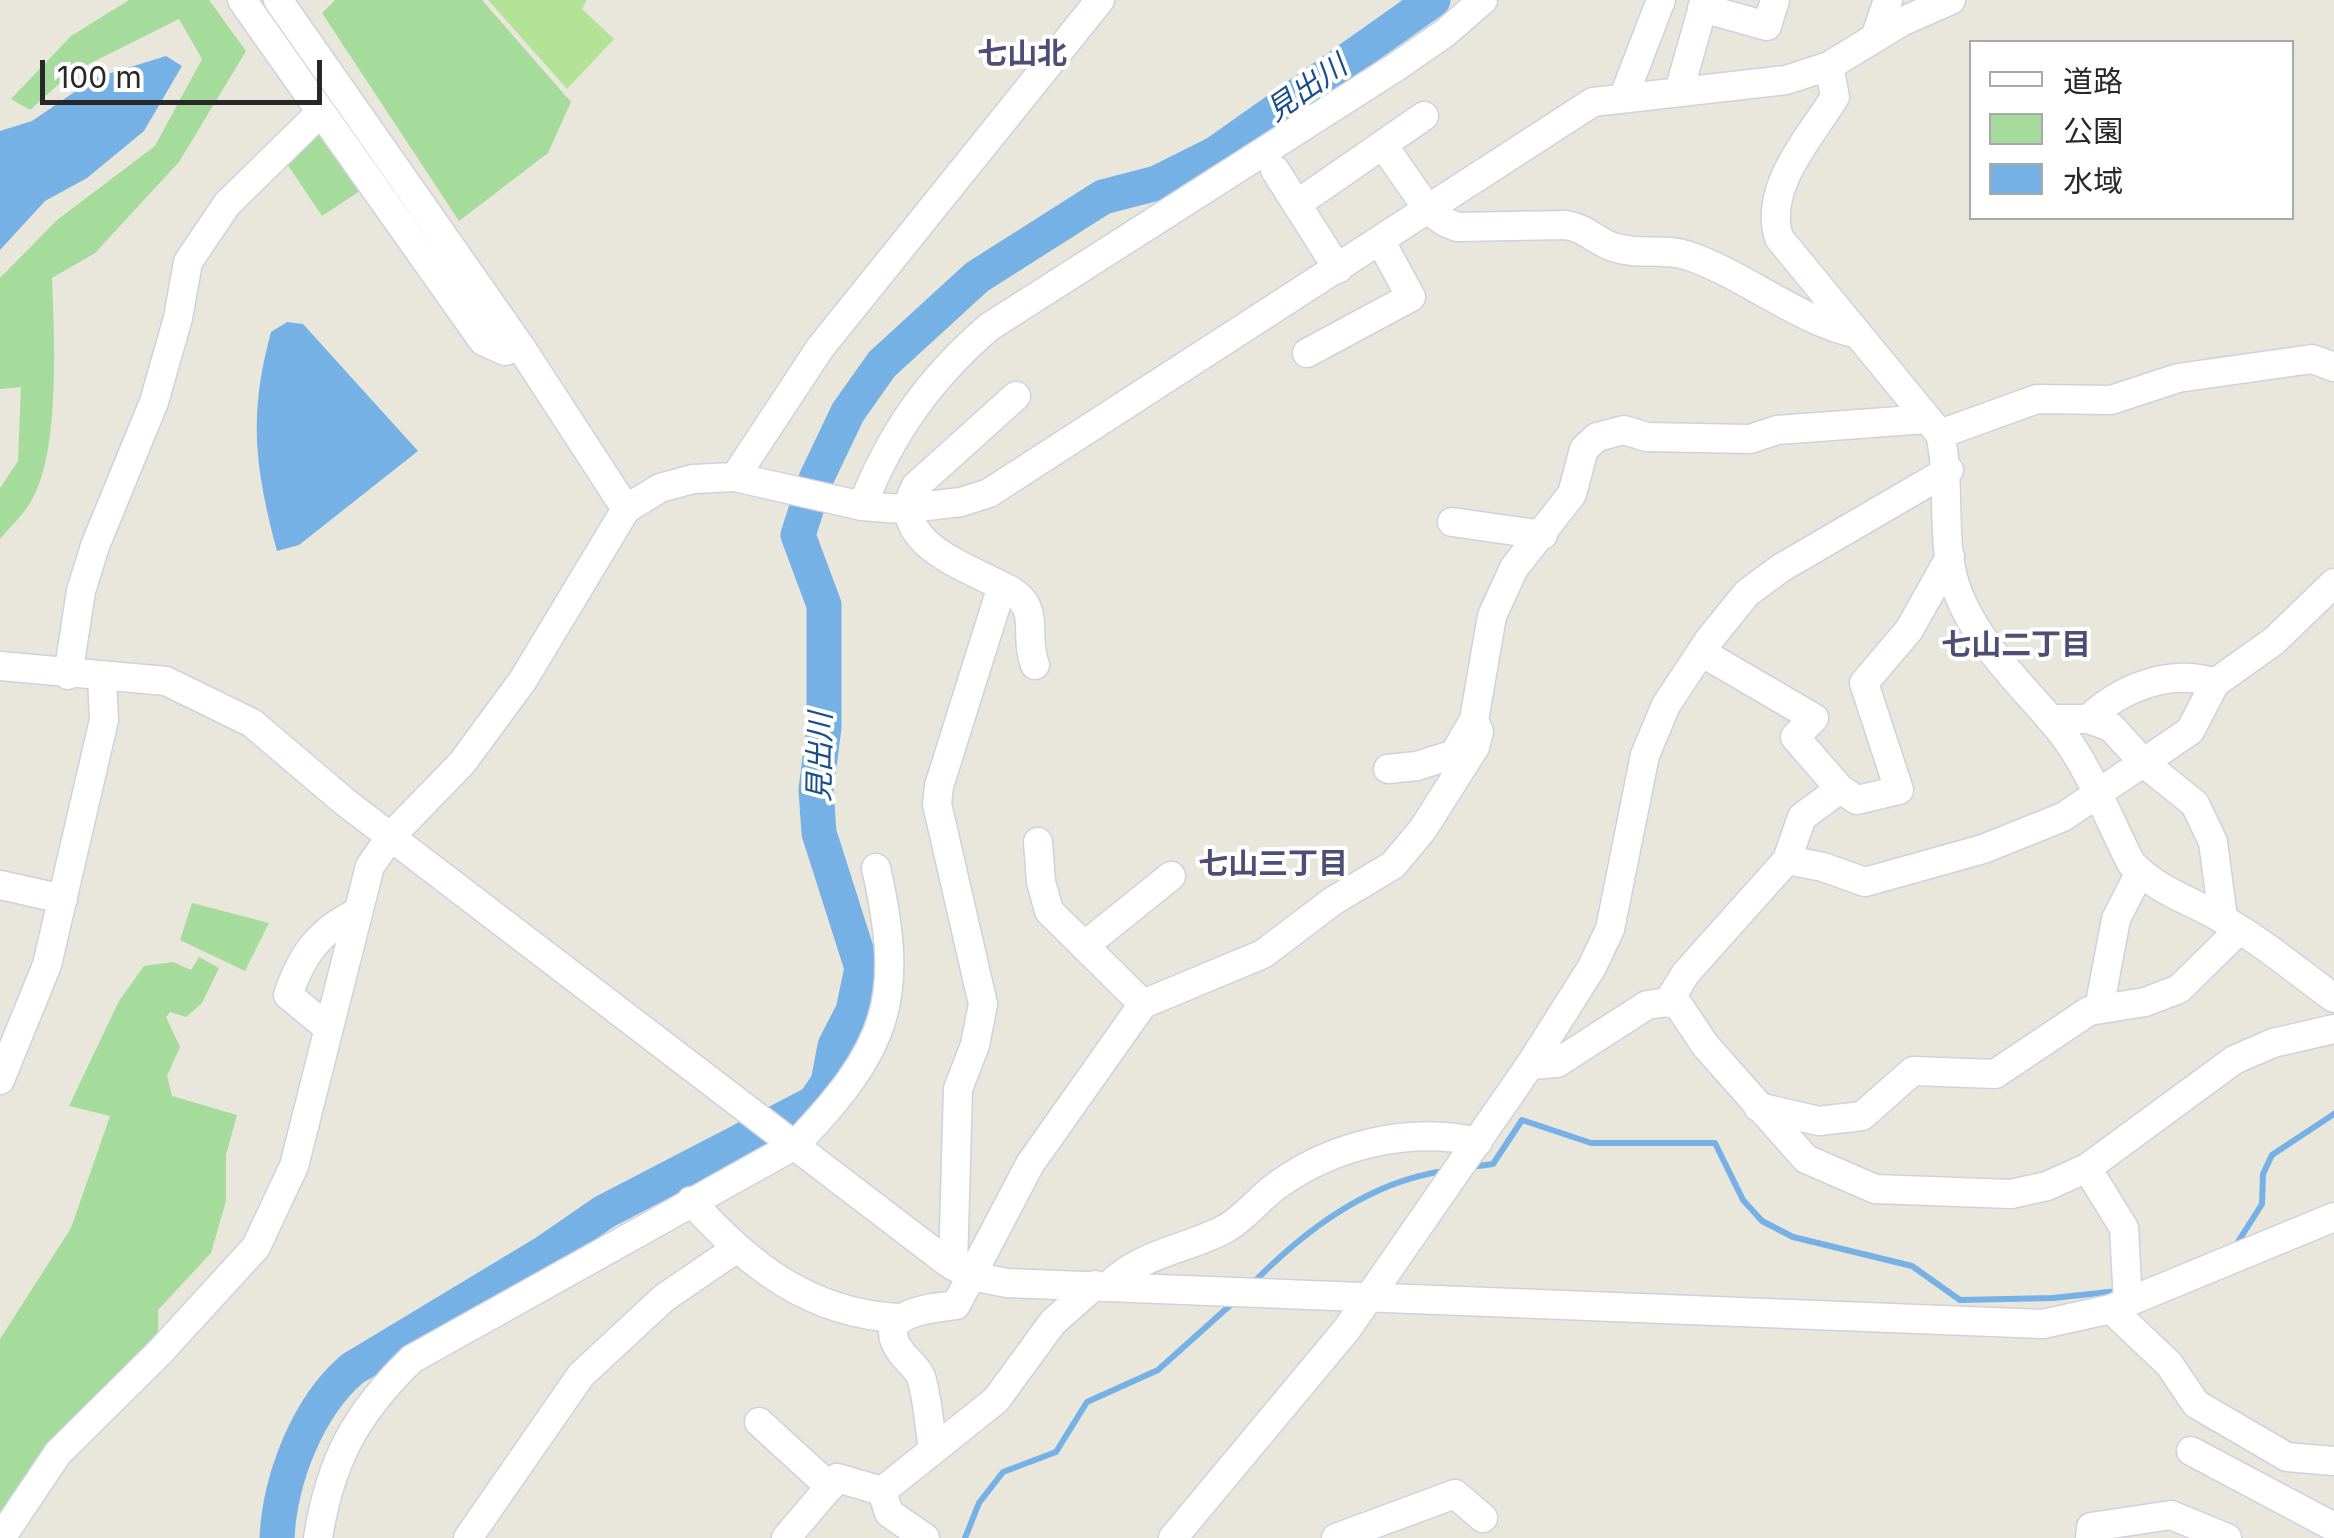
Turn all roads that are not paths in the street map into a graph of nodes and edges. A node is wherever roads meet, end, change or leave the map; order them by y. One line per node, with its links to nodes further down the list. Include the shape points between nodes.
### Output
1 (242, 0): 14 (street)
2 (278, 0): 23 (street)
3 (1100, 0): 29 (street, via 820,348)
4 (1483, 0): 30 (street, via 1396,67 989,327 914,403 883,453)
5 (1661, 0): 13 (street)
6 (1775, 0): 9 (street, via 1767,26)
7 (1888, 0): 10 (street)
8 (1951, 0): 10 (street)
9 (1704, 4): 12 (street)
10 (1875, 38): 11 (street)
11 (1830, 66): 12 (street, via 1786,80); 22 (street, via 1835,97 1779,188 1773,219 1780,238)
12 (1679, 91): 13 (street)
13 (1624, 96): 19 (street, via 1592,102 1564,118)
14 (320, 112): 23 (street, via 484,341 505,351); 41 (street, via 227,204 188,262 154,402 86,576)
15 (1424, 116): 16 (street)
16 (1383, 145): 18 (street); 19 (street)
17 (1275, 170): 18 (street)
18 (1297, 204): 21 (street)
19 (1429, 211): 20 (street); 22 (street, via 1458,227 1565,225 1631,251 1667,249 1822,326)
20 (1381, 242): 21 (street); 24 (street, via 1411,297)
21 (1338, 269): 31 (street, via 988,493)
22 (1858, 334): 27 (street)
23 (520, 346): 32 (street)
24 (1308, 353)
25 (2334, 366): 27 (street, via 2312,359 2178,378 2111,400 2037,399)
26 (1016, 396): 31 (street, via 916,486)
27 (1934, 426): 28 (street); 34 (street, via 1777,430 1750,439 1647,437 1624,430 1598,437 1584,449 1572,494)
28 (1948, 470): 35 (street); 38 (street, via 1746,593)
29 (735, 477): 30 (street); 32 (street, via 693,478)
30 (862, 506): 31 (street)
31 (910, 508): 37 (street, via 923,544)
32 (626, 509): 51 (street, via 523,680 462,763)
33 (1452, 522): 34 (street)
34 (1543, 535): 46 (street, via 1514,568 1492,616)
35 (1950, 557): 44 (street, via 1969,616); 49 (street, via 1908,630 1864,682 1898,790 1857,800)
36 (2334, 584): 43 (street, via 2274,642)
37 (1002, 586): 40 (street, via 1020,594 1029,608); 77 (street, via 938,786 983,1004 958,1089)
38 (1702, 652): 49 (street, via 1814,718 1794,737); 68 (street, via 1666,706 1645,755 1610,929)
39 (0, 666): 41 (street)
40 (1035, 666)
41 (68, 675): 42 (street)
42 (102, 678): 51 (street, via 166,681 229,709); 58 (street, via 104,720)
43 (2215, 683): 45 (street, via 2168,678 2106,702); 47 (street, via 2190,731)
44 (2050, 719): 45 (street); 50 (street)
45 (2088, 719): 47 (street, via 2111,727)
46 (1474, 720): 48 (street, via 1454,754); 64 (street, via 1475,746 1393,865 1263,954)
47 (2144, 763): 50 (street); 60 (street, via 2206,820)
48 (1388, 769)
49 (1840, 789): 53 (street, via 1802,817)
50 (2097, 796): 53 (street, via 1983,849 1865,882); 55 (street)
51 (392, 835): 59 (street, via 370,866); 72 (street)
52 (1038, 842): 61 (street, via 1050,911)
53 (1786, 860): 63 (street, via 1686,972)
54 (876, 868): 72 (street, via 890,928 890,993 860,1072)
55 (2140, 872): 60 (street, via 2181,902); 65 (street, via 2116,918)
56 (1171, 876): 61 (street)
57 (0, 885): 58 (street)
58 (62, 899): 69 (street, via 46,965)
59 (358, 912): 66 (street); 66 (street, via 314,940 288,995)
60 (2231, 924): 62 (street); 65 (street, via 2179,989)
61 (1084, 946): 64 (street)
62 (2334, 998)
63 (1668, 1002): 68 (street, via 1646,1006 1556,1062); 70 (street, via 1679,1006)
64 (1143, 1004): 77 (street)
65 (2099, 1010): 70 (street, via 2066,1024 1995,1074 1912,1071 1862,1116 1820,1121)
66 (327, 1027): 91 (street, via 294,1166 256,1247 58,1453)
67 (2334, 1029): 73 (street, via 2234,1060)
68 (1530, 1065): 71 (street)
69 (0, 1080)
70 (1758, 1107): 73 (street, via 1806,1160 1875,1189 2011,1194)
71 (1478, 1142): 78 (street, via 1357,1144 1303,1168 1230,1226 1164,1250); 79 (street)
72 (795, 1145): 74 (street); 77 (street)
73 (2086, 1168): 80 (street, via 2124,1228)
74 (691, 1201): 76 (street); 92 (street, via 412,1359 384,1386 340,1452)
75 (2334, 1217): 80 (street)
76 (734, 1250): 81 (street, via 830,1306); 93 (street, via 664,1298 581,1375)
77 (962, 1271): 78 (street, via 1007,1283); 81 (street, via 956,1305)
78 (1102, 1285): 79 (street); 83 (street, via 1053,1322 996,1400)
79 (1372, 1294): 80 (street, via 2043,1324); 96 (street)
80 (2120, 1306): 85 (street, via 2196,1404 2287,1458)
81 (899, 1318): 83 (street, via 893,1331 898,1349 920,1374)
82 (759, 1422): 86 (street)
83 (933, 1449): 87 (street)
84 (2191, 1451): 89 (street)
85 (2334, 1461)
86 (830, 1486): 87 (street, via 837,1478); 94 (street)
87 (882, 1491): 95 (street, via 890,1512)
88 (1482, 1518): 90 (street, via 1455,1494)
89 (2334, 1527)
90 (1378, 1531): 97 (street)
91 (1, 1538)
92 (318, 1538)
93 (468, 1538)
94 (786, 1538)
95 (925, 1538)
96 (1174, 1538)
97 (1336, 1538)
98 (2090, 1538): 99 (street, via 2091,1527 2171,1515)
99 (2226, 1538)

